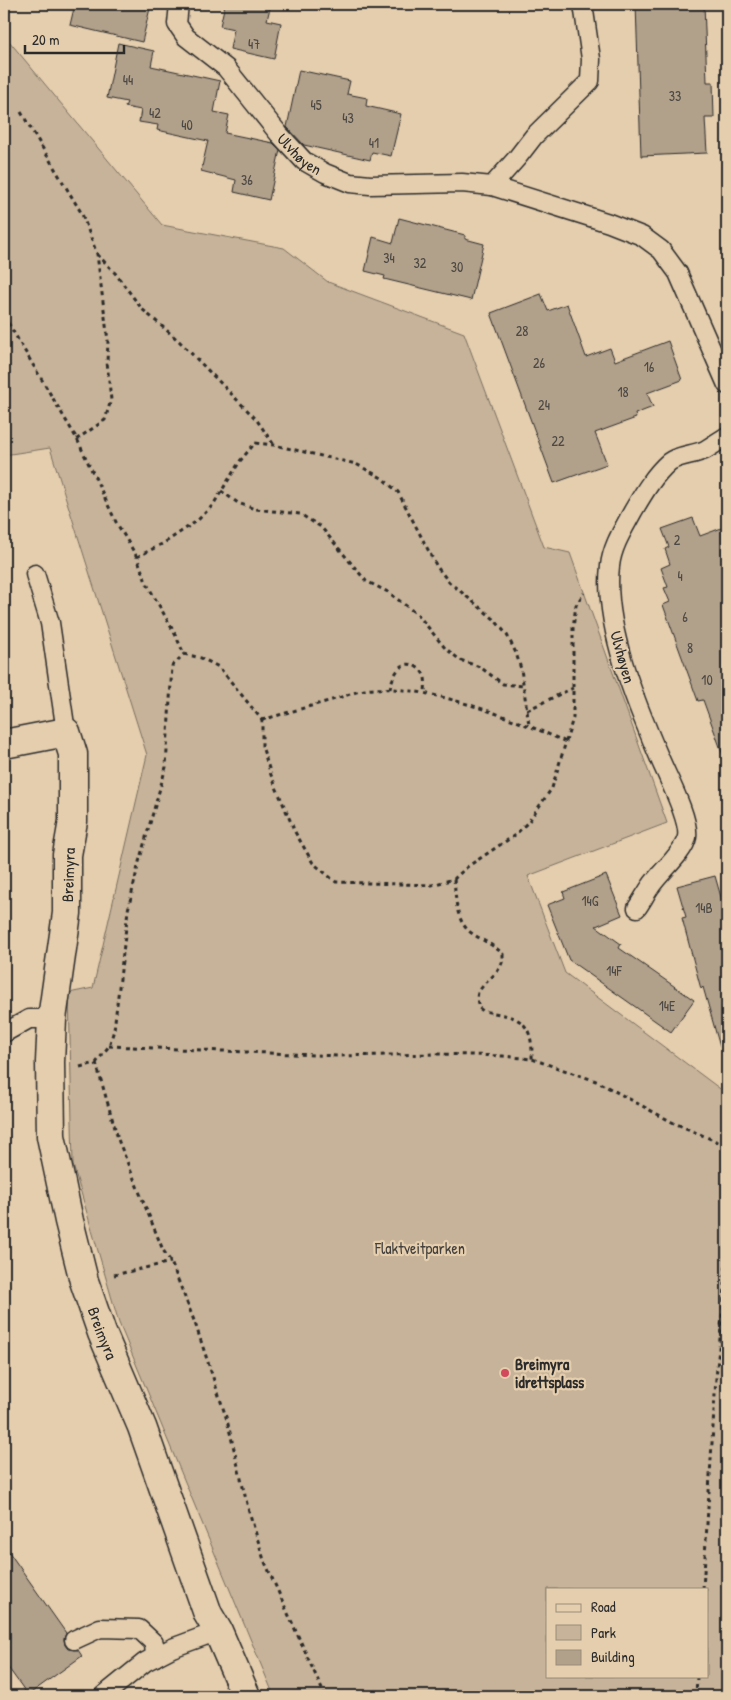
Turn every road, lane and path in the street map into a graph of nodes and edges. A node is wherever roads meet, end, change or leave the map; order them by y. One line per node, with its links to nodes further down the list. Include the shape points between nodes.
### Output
1 (179, 4): 4 (lane, Ulvhøyen, via 177,24 186,37 226,68 304,161 350,183)
2 (583, 4): 4 (lane, via 591,59 590,81 534,136)
3 (22, 112): 5 (path, via 82,214)
4 (492, 186): 7 (lane, Ulvhøyen, via 609,223 642,236 661,250 678,273)
5 (97, 254): 9 (path, via 108,342 110,400 105,420); 10 (path, via 142,309 179,341 256,419)
6 (4, 316): 9 (path)
7 (727, 385)
8 (727, 436): 13 (lane, Ulvhøyen, via 704,450 670,461 656,475 623,529)
9 (77, 439): 12 (path, via 116,522)
10 (274, 445): 11 (path, via 255,443); 16 (path, via 356,464 382,478 398,492 437,567 507,635 516,653)
11 (221, 491): 12 (path, via 213,505 196,521); 16 (path, via 238,503 255,509 300,514 322,527 366,581 388,592 418,615 444,648 460,660 480,667 503,684)
12 (137, 557): 15 (path, via 146,582)
13 (610, 566): 17 (path, via 576,605 572,628); 27 (lane, Ulvhøyen, via 612,619 629,680 683,813 687,836)
14 (35, 574): 23 (lane, Breimyra, via 50,622)
15 (184, 654): 21 (path, via 219,667); 30 (path, via 172,666 166,767 138,862 128,910 114,1030)
16 (524, 686): 20 (path)
17 (573, 688): 20 (path); 24 (path, via 572,718)
18 (390, 689): 19 (path); 19 (path, via 400,668 408,664 422,671 426,679); 21 (path, via 364,690)
19 (425, 694): 22 (path)
20 (527, 710): 22 (path)
21 (262, 720): 26 (path, via 262,746 271,775 294,832 313,863 336,882 432,885)
22 (529, 725): 24 (path)
23 (66, 732): 25 (street); 28 (street, Breimyra, via 72,754 73,821 67,855 67,913)
24 (566, 742): 26 (path, via 552,788 529,821 515,835)
25 (4, 744)
26 (454, 879): 31 (path, via 462,924 470,933 503,954 499,972 478,992 479,1008 523,1022 529,1033)
27 (638, 908)
28 (52, 1019): 29 (lane, via 29,1020); 35 (street, Breimyra, via 51,1136)
29 (4, 1032)
30 (109, 1046): 31 (path, via 338,1056 447,1054); 34 (path, via 96,1063 100,1083 119,1142 163,1250)
31 (532, 1059): 32 (path, via 596,1081 672,1122)
32 (727, 1146)
33 (727, 1228): 36 (path)
34 (171, 1262): 35 (path); 43 (path, via 227,1420 264,1560)
35 (84, 1282): 37 (street, Breimyra, via 142,1427 208,1614)
36 (703, 1588)
37 (218, 1631): 39 (lane); 42 (street, Breimyra)
38 (74, 1640): 39 (lane, via 100,1628 139,1629 154,1643)
39 (155, 1657): 41 (lane)
40 (697, 1678): 44 (path)
41 (103, 1696)
42 (246, 1696)
43 (325, 1696)
44 (696, 1696)

